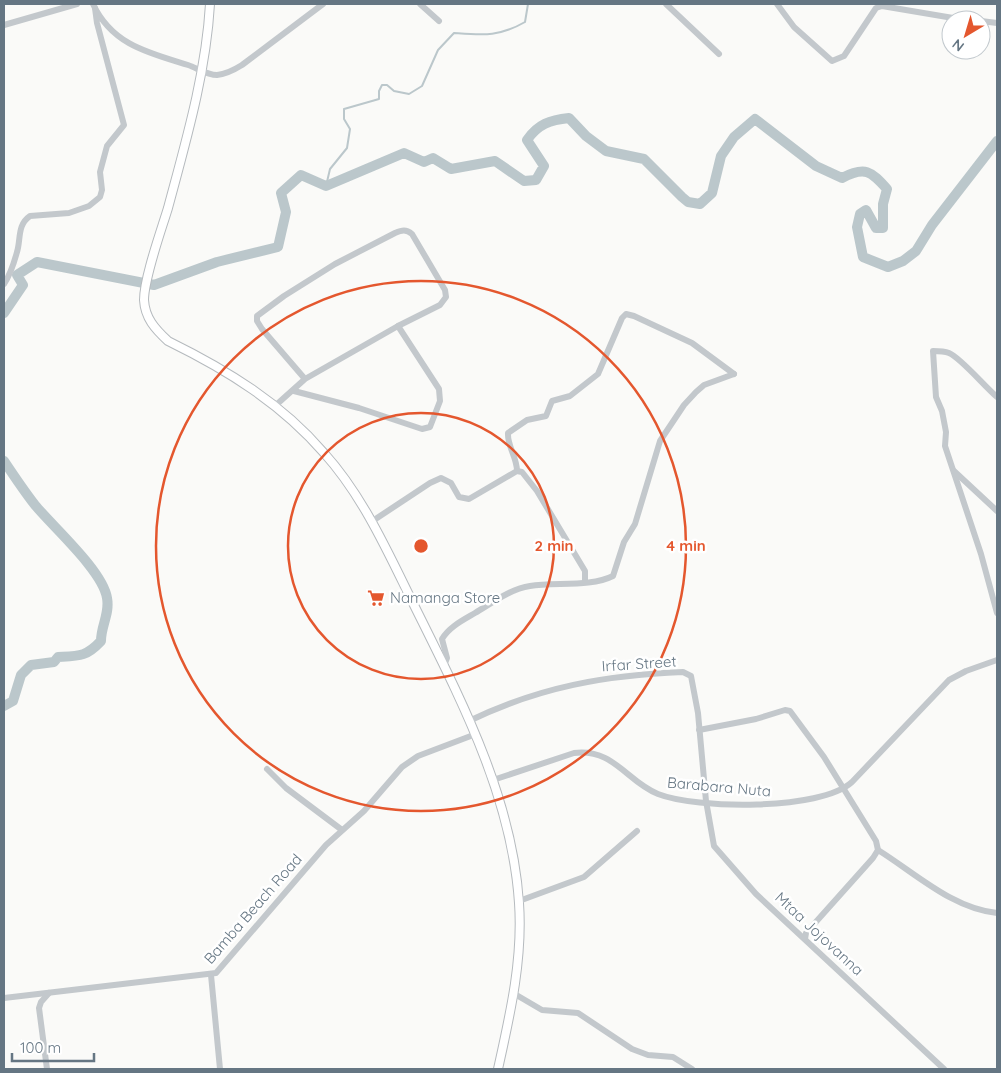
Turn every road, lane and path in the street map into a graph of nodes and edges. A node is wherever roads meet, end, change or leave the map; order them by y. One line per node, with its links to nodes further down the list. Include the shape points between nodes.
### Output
1 (77, 4): 10 (street)
2 (210, 4): 12 (main road)
3 (323, 4): 12 (street, via 230,72 211,74)
4 (420, 4): 9 (street)
5 (666, 4): 11 (street)
6 (776, 4): 8 (street, via 794,27 832,61 844,56 876,8 882,6)
7 (94, 6): 12 (street, via 110,28 134,47); 13 (street, via 124,125 107,146 100,172 100,197 89,206 69,213 26,219 20,227 18,250)
8 (941, 16)
9 (439, 21)
10 (4, 25)
11 (718, 54)
12 (202, 71): 18 (main road, via 144,298 149,320 168,341)
13 (4, 284)
14 (398, 326): 15 (street); 15 (street, via 440,305 446,297 412,234 403,230 335,264 257,316 262,329); 16 (street, via 439,389 440,401 430,427 422,429)
15 (305, 379): 16 (street)
16 (294, 391): 18 (street)
17 (997, 397): 19 (street, via 955,356 933,351 936,397 942,410 945,446)
18 (276, 405): 22 (main road, via 350,484)
19 (954, 470): 21 (street); 24 (street)
20 (517, 471): 22 (street, via 469,499 459,497 451,483 441,478); 23 (street, via 522,472 537,491 585,571); 23 (street, via 508,433 527,420 546,416 552,401 570,396 598,374 626,314 692,343 734,374 704,385 684,405 660,441 616,574 606,580)
21 (997, 511)
22 (371, 522): 26 (main road)
23 (585, 581): 26 (street, via 570,585 528,586 460,622 442,639 447,658)
24 (997, 614)
25 (997, 660): 32 (street, Barabara Nuta, via 948,680)
26 (444, 666): 27 (main road)
27 (469, 721): 28 (street, Irfar Street, via 544,690 598,679 683,672 691,676 694,685); 29 (main road)
28 (699, 730): 32 (street, via 790,711 824,757); 33 (street, Irfar Street)
29 (476, 734): 31 (main road); 34 (street, Bamba Beach Road, via 410,761)
30 (267, 770): 34 (street)
31 (493, 780): 33 (street, Barabara Nuta, via 586,752 609,760 656,793); 37 (main road, via 510,844)
32 (843, 790): 33 (street, Barabara Nuta, via 784,804); 36 (street, via 876,841)
33 (706, 801): 39 (street, Mtaa Jojovanna, via 714,846 727,864)
34 (342, 830): 40 (street, Bamba Beach Road, via 220,970)
35 (638, 831): 37 (street, via 584,876)
36 (878, 850): 38 (street, via 956,902 972,909); 39 (street)
37 (519, 900): 42 (main road)
38 (997, 913)
39 (805, 938): 48 (street, Mtaa Jojovanna)
40 (210, 975): 41 (street, Bamba Beach Road); 45 (street)
41 (49, 993): 43 (street, Bamba Beach Road); 44 (street, via 39,1008)
42 (513, 993): 46 (main road); 47 (street, via 542,1010 578,1014 632,1049 648,1055 673,1057)
43 (4, 998)
44 (47, 1069)
45 (220, 1069)
46 (498, 1069)
47 (692, 1069)
48 (944, 1069)

